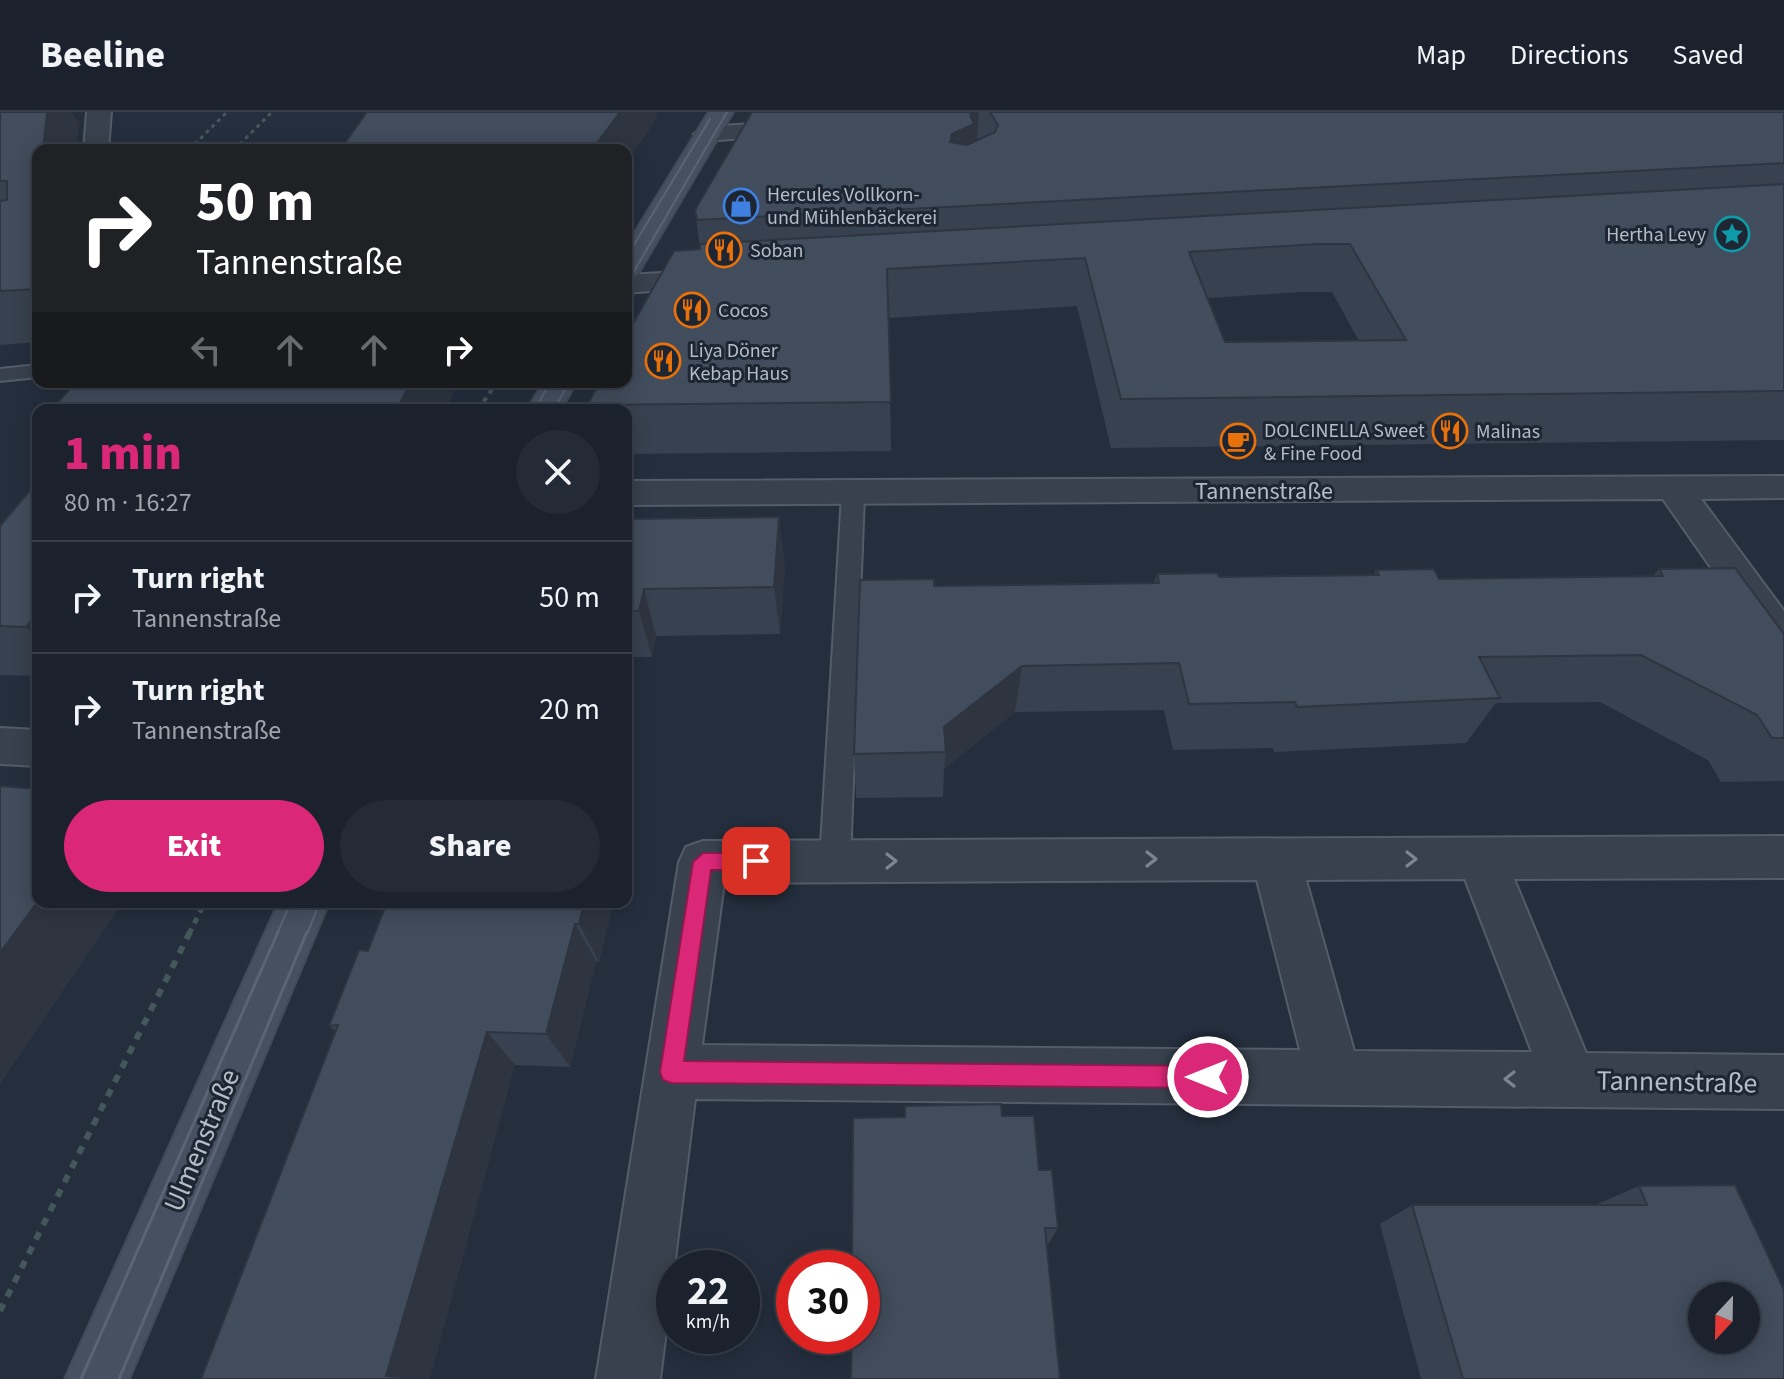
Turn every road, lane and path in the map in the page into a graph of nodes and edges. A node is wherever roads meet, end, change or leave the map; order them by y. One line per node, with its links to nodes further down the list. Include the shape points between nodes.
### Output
1 (99, 112): 7 (street)
2 (227, 112): 8 (path)
3 (272, 112): 9 (path)
4 (721, 112): 6 (main road)
5 (832, 126): 6 (street)
6 (706, 134): 10 (main road)
7 (96, 144)
8 (195, 144)
9 (240, 144)
10 (632, 260)
11 (740, 277): 12 (street)
12 (632, 284)
13 (32, 372): 14 (lane)
14 (0, 375)
15 (493, 388): 16 (path)
16 (485, 400): 17 (path); 18 (path)
17 (501, 402)
18 (482, 404)
19 (1784, 487): 20 (street, Tannenstraße)
20 (1674, 488): 22 (street, Tannenstraße); 23 (street)
21 (632, 493): 22 (street, Tannenstraße)
22 (853, 495): 29 (lane)
23 (1784, 641)
24 (0, 746): 25 (street)
25 (32, 748)
26 (1784, 857): 27 (street)
27 (1481, 858): 28 (street, one-way to 27); 34 (street, Tannenstraße)
28 (1276, 859): 29 (street, one-way to 28); 33 (street)
29 (835, 861): 32 (street, via 703,862)
30 (202, 908): 36 (path)
31 (301, 908): 37 (main road, Ulmenstraße)
32 (671, 1072): 33 (street, Tannenstraße); 38 (street)
33 (1334, 1078): 34 (street, Tannenstraße, one-way to 33)
34 (1570, 1080): 35 (street, Tannenstraße)
35 (1784, 1082)
36 (0, 1311)
37 (97, 1379)
38 (628, 1379)

